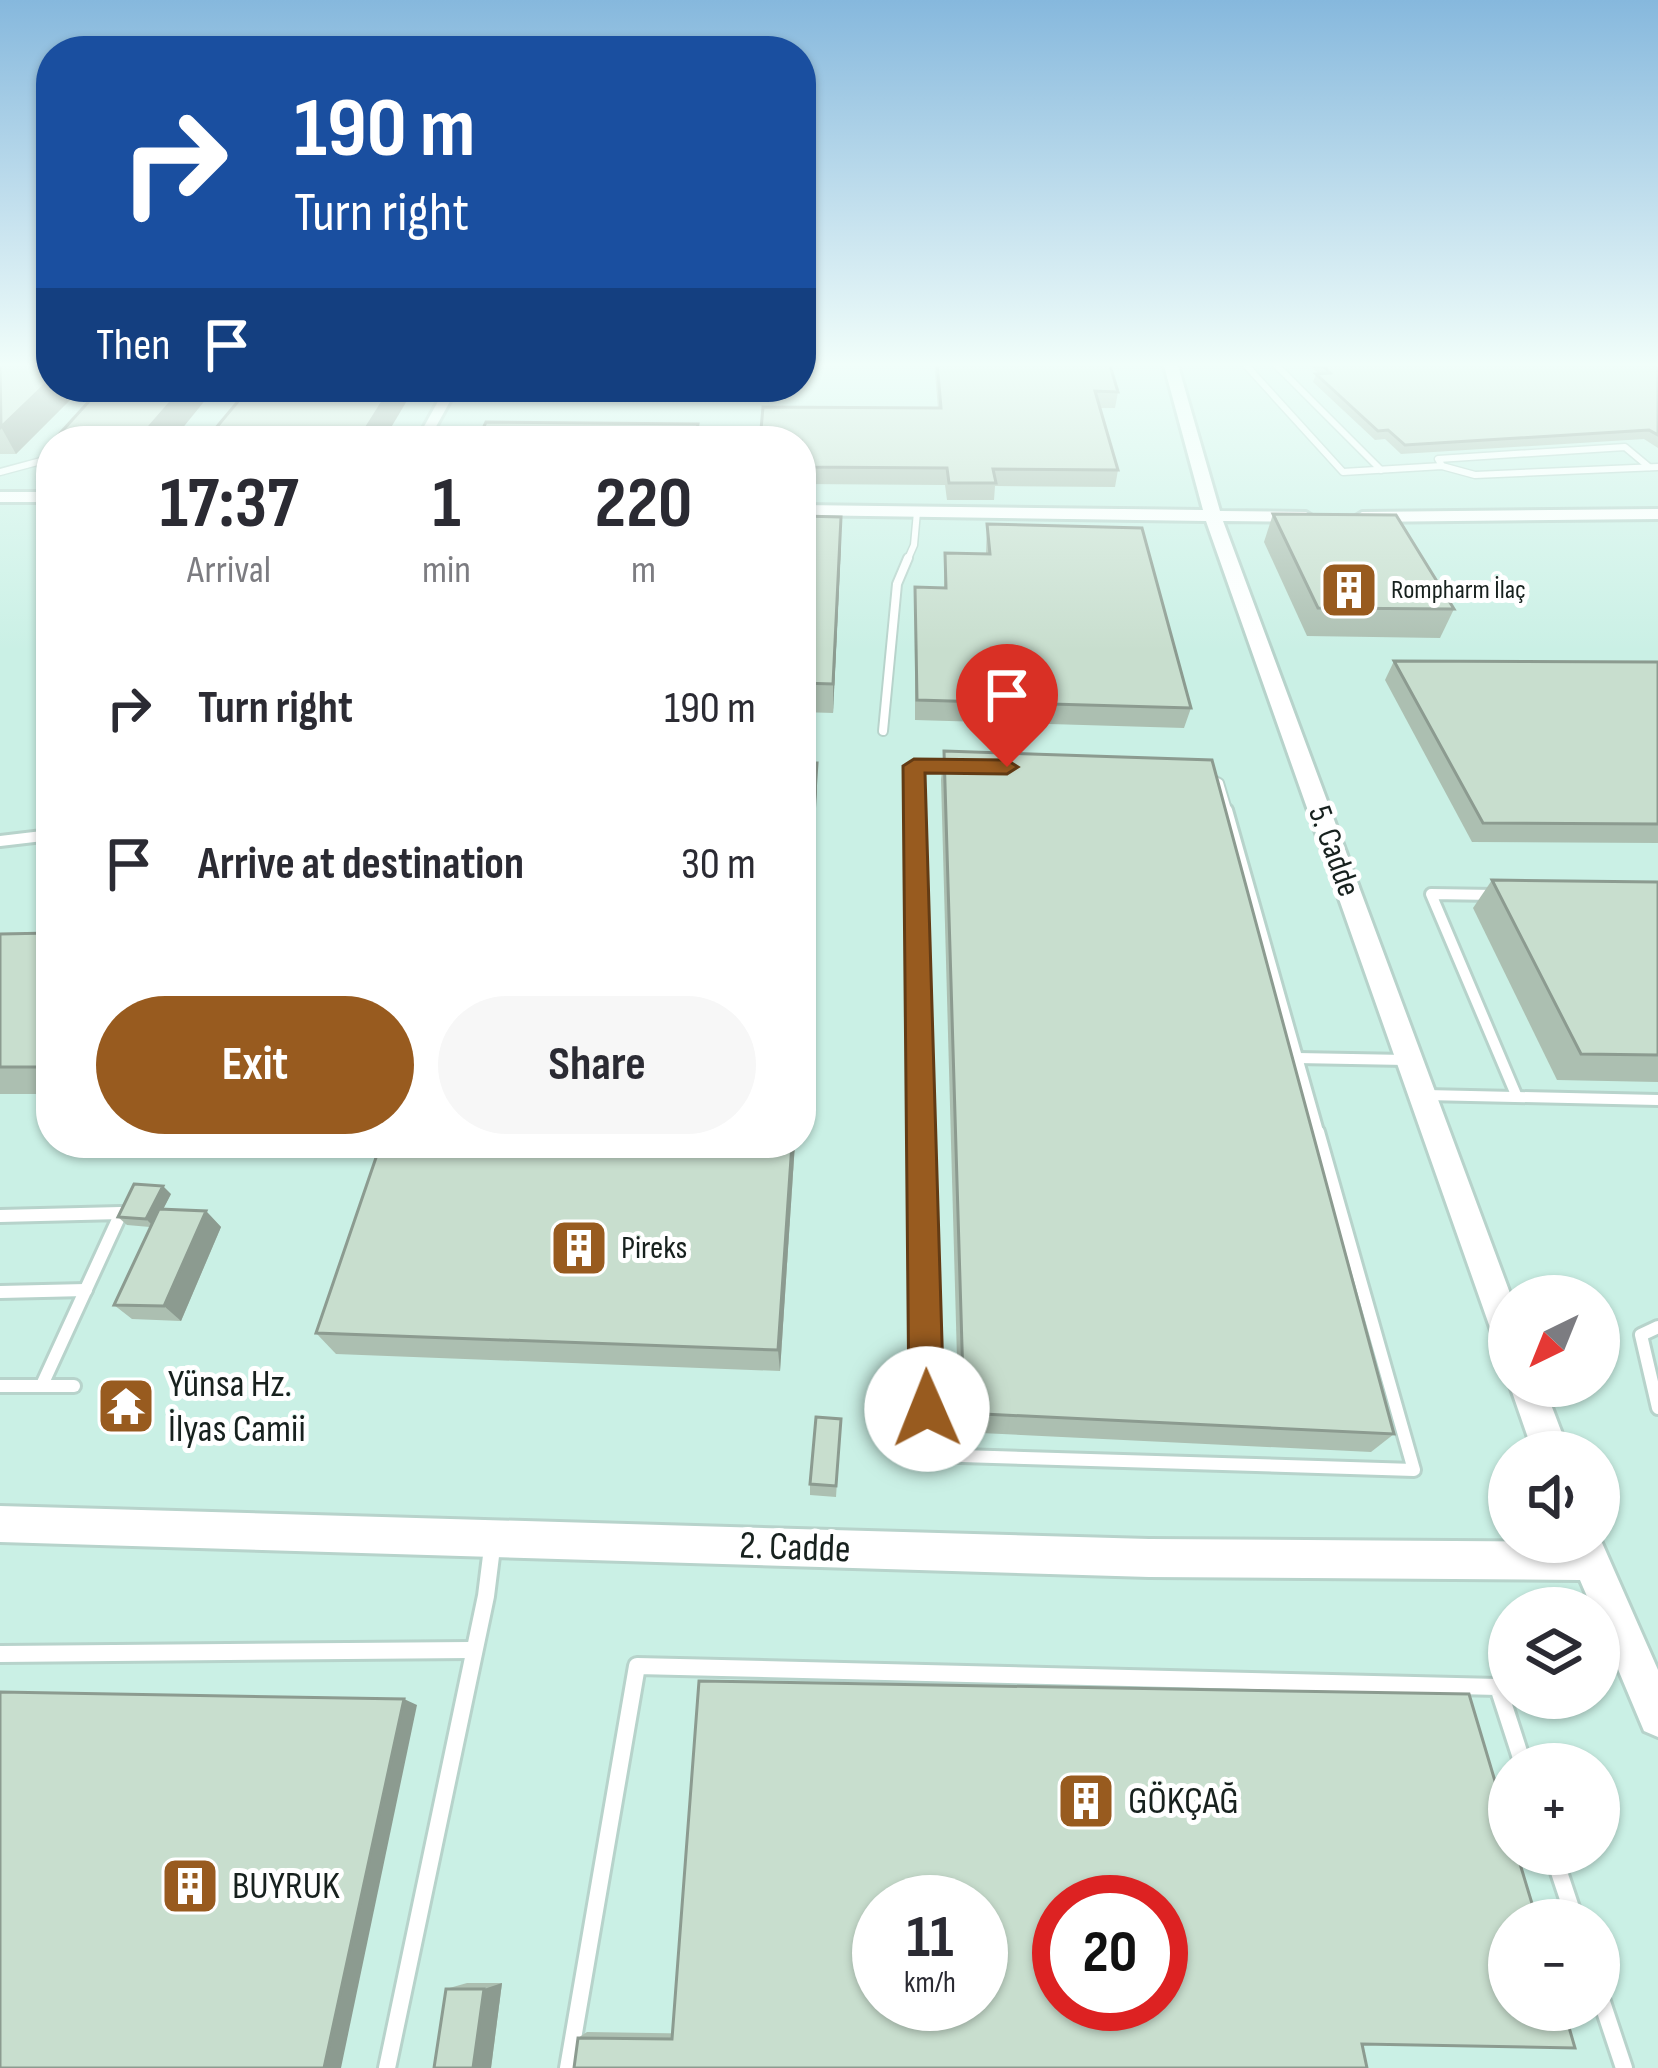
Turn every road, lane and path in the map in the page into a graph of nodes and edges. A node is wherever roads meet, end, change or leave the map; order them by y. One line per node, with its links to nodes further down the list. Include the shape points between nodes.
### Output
1 (1197, 459): 15 (street, 5. Cadde)
2 (1331, 459): 8 (lane, via 1343,472)
3 (1370, 459): 8 (lane)
4 (1459, 459): 6 (lane, via 1438,460)
5 (36, 462): 9 (lane)
6 (1442, 466): 7 (lane, via 1475,475); 8 (lane)
7 (1654, 467)
8 (1381, 470)
9 (0, 472)
10 (0, 496): 11 (street)
11 (36, 497)
12 (816, 510): 13 (street)
13 (916, 512): 15 (street); 16 (lane, via 914,545 897,584)
14 (1658, 514): 15 (street)
15 (1213, 517): 21 (street, 5. Cadde)
16 (883, 731)
17 (36, 837): 18 (lane)
18 (0, 841)
19 (1499, 895): 23 (lane, via 1431,894)
20 (1297, 1058): 20 (lane, via 1219,783 1195,770 914,766 928,1455 1414,1469); 21 (lane)
21 (1410, 1060): 22 (street, 5. Cadde)
22 (1423, 1095): 23 (lane); 26 (street, 5. Cadde)
23 (1516, 1097): 24 (lane)
24 (1658, 1100)
25 (0, 1216): 27 (lane, via 122,1213)
26 (1488, 1277)
27 (86, 1290): 28 (lane); 30 (lane)
28 (0, 1292)
29 (1658, 1327): 33 (lane, via 1641,1335)
30 (42, 1385): 31 (lane); 32 (lane)
31 (0, 1386)
32 (74, 1386)
33 (1658, 1408)
34 (0, 1524): 35 (street, 2. Cadde)
35 (494, 1539): 36 (street, 2. Cadde, via 1149,1558); 38 (lane)
36 (1488, 1553)
37 (1592, 1563): 40 (street)
38 (471, 1651): 39 (lane); 43 (lane)
39 (0, 1654)
40 (1658, 1717)
41 (1516, 1743): 44 (lane, via 1498,1687 637,1666)
42 (1612, 2031): 45 (lane)
43 (387, 2068)
44 (568, 2068)
45 (1624, 2068)

